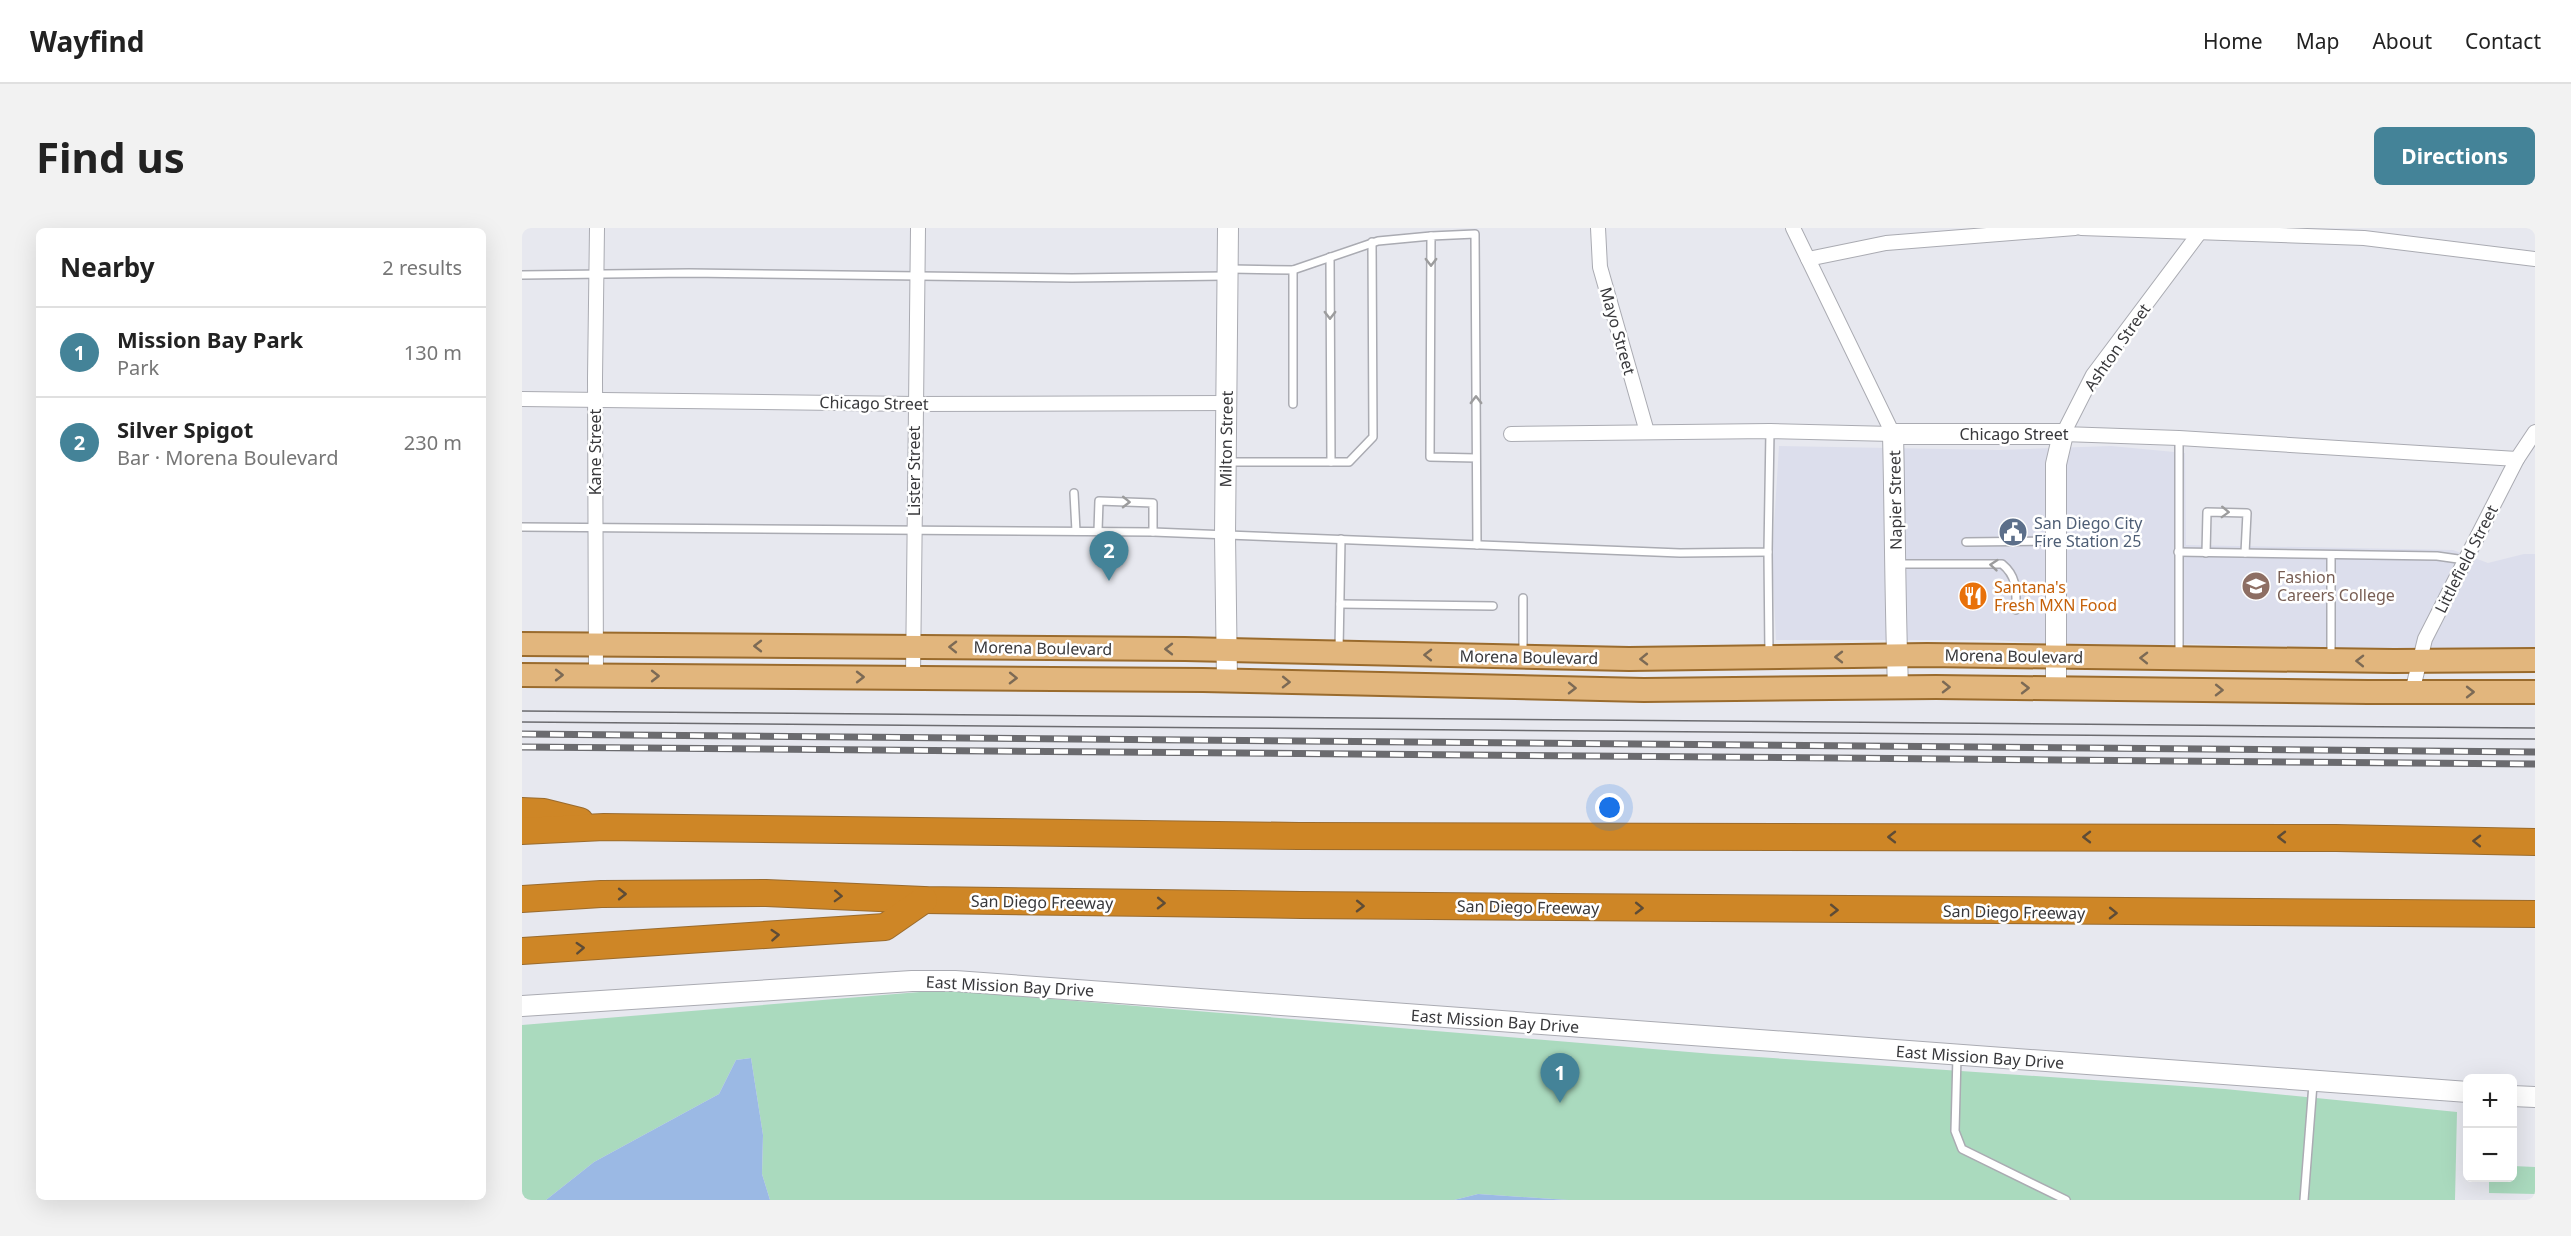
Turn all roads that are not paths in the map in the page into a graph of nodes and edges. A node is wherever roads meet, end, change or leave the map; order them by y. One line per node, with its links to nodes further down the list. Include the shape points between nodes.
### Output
1 (597, 228): 17 (street, Kane Street)
2 (918, 228): 18 (street, Lister Street)
3 (1228, 228): 15 (main road, Milton Street)
4 (1598, 228): 25 (street, Mayo Street, via 1600,267)
5 (1792, 228): 12 (street, Napier Street)
6 (2075, 228): 12 (street, via 1886,243)
7 (2080, 228): 8 (street)
8 (2202, 230): 13 (street, via 2364,238); 29 (street, Ashton Street, via 2093,375)
9 (1431, 236): 10 (lane); 31 (lane, one-way to 31, via 1430,458); 31 (lane, one-way to 9, via 1476,234)
10 (1372, 243): 11 (lane); 34 (lane, via 1373,437 1349,462)
11 (1330, 257): 14 (lane); 34 (lane, one-way to 34)
12 (1808, 259): 28 (street, Napier Street)
13 (2535, 259)
14 (1293, 270): 15 (lane); 23 (lane)
15 (1228, 273): 18 (lane); 21 (main road, Milton Street)
16 (522, 275): 17 (lane)
17 (596, 275): 18 (lane); 20 (street, Kane Street)
18 (917, 277): 22 (street, Lister Street)
19 (522, 399): 20 (street, Chicago Street)
20 (595, 400): 22 (street, Chicago Street); 37 (street, Kane Street)
21 (1227, 403): 22 (street, Chicago Street); 33 (main road, Milton Street)
22 (914, 404): 38 (street, Lister Street)
23 (1293, 404)
24 (1770, 431): 25 (street, Chicago Street); 28 (street, Chicago Street); 47 (lane)
25 (1647, 432): 27 (street, Chicago Street)
26 (2535, 432): 32 (street, Littlefield Street)
27 (1511, 434)
28 (1893, 434): 29 (main road, Chicago Street); 53 (main road, Napier Street)
29 (2063, 434): 30 (street, Chicago Street); 44 (main road, Ashton Street, via 2056,464)
30 (2179, 438): 32 (street, Chicago Street); 48 (lane)
31 (1476, 458): 46 (lane)
32 (2517, 459): 52 (street, Littlefield Street)
33 (1226, 462): 34 (lane); 42 (main road, Milton Street)
34 (1331, 462)
35 (1074, 493): 39 (lane)
36 (522, 527): 37 (lane)
37 (595, 528): 38 (lane); 59 (street, Kane Street)
38 (914, 530): 39 (lane); 60 (street, Lister Street)
39 (1076, 531): 40 (lane)
40 (1098, 531): 41 (lane); 41 (lane, one-way to 41, via 1099,501 1153,502)
41 (1153, 532): 42 (lane)
42 (1224, 535): 43 (lane); 61 (main road, Milton Street)
43 (1341, 539): 46 (lane); 55 (lane)
44 (2056, 541): 45 (lane); 65 (main road, Ashton Street)
45 (1966, 542)
46 (1477, 545): 47 (lane, via 1680,553)
47 (1768, 552): 66 (lane)
48 (2178, 552): 49 (lane); 67 (lane)
49 (2206, 553): 50 (lane); 50 (lane, one-way to 50, via 2207,512 2247,513)
50 (2245, 553): 51 (lane)
51 (2331, 555): 52 (lane); 68 (lane)
52 (2465, 560): 70 (street, Littlefield Street, via 2425,639)
53 (1896, 564): 57 (lane, one-way to 53, via 2015,580 2002,564); 63 (main road, Napier Street)
54 (1523, 598): 64 (lane)
55 (1340, 604): 56 (lane); 62 (lane)
56 (1493, 606)
57 (2016, 610)
58 (522, 644): 59 (main road, Morena Boulevard)
59 (595, 645): 60 (main road, Morena Boulevard, one-way to 59); 72 (street, Kane Street)
60 (913, 646): 61 (main road, Morena Boulevard, one-way to 60); 73 (street, Lister Street)
61 (1227, 650): 62 (main road, Morena Boulevard); 74 (main road, Milton Street)
62 (1339, 652): 64 (main road, Morena Boulevard, one-way to 62)
63 (1897, 656): 65 (main road, Morena Boulevard); 66 (main road, Morena Boulevard, one-way to 66); 75 (main road, Napier Street)
64 (1523, 657): 66 (main road, Morena Boulevard, one-way to 64)
65 (2055, 657): 67 (main road, Morena Boulevard, one-way to 65); 76 (main road, Ashton Street)
66 (1769, 658)
67 (2179, 658): 68 (main road, Morena Boulevard)
68 (2331, 660): 70 (main road, Morena Boulevard, one-way to 68)
69 (2535, 660): 70 (main road, Morena Boulevard)
70 (2419, 661): 77 (street, Littlefield Street)
71 (522, 675): 72 (main road, Morena Boulevard, one-way to 72)
72 (596, 675): 73 (main road, Morena Boulevard, one-way to 73)
73 (913, 678): 74 (main road, Morena Boulevard, one-way to 74)
74 (1227, 681): 75 (main road, Morena Boulevard, one-way to 75, via 1644,690)
75 (1898, 687): 76 (main road, Morena Boulevard, one-way to 76)
76 (2056, 688): 77 (main road, Morena Boulevard, one-way to 77)
77 (2412, 692): 78 (main road, Morena Boulevard, one-way to 78)
78 (2535, 692)
79 (522, 811): 80 (highway, via 544,812)
80 (604, 827): 81 (highway); 82 (highway, one-way to 80, via 2336,838 1323,836)
81 (522, 831)
82 (2535, 842)
83 (522, 899): 84 (highway, San Diego Freeway, one-way to 84, via 601,894 766,893)
84 (924, 900): 85 (highway, San Diego Freeway, one-way to 85); 86 (highway, one-way to 84, via 885,927)
85 (2535, 914)
86 (522, 951)
87 (522, 1006): 88 (main road, East Mission Bay Drive, via 955,981)
88 (1957, 1056): 89 (main road, East Mission Bay Drive); 93 (lane, via 1955,1131 1962,1149)
89 (2313, 1081): 90 (main road, East Mission Bay Drive); 94 (lane)
90 (2463, 1092)
91 (2517, 1096): 92 (main road)
92 (2535, 1097)
93 (2066, 1200)
94 (2304, 1200)

